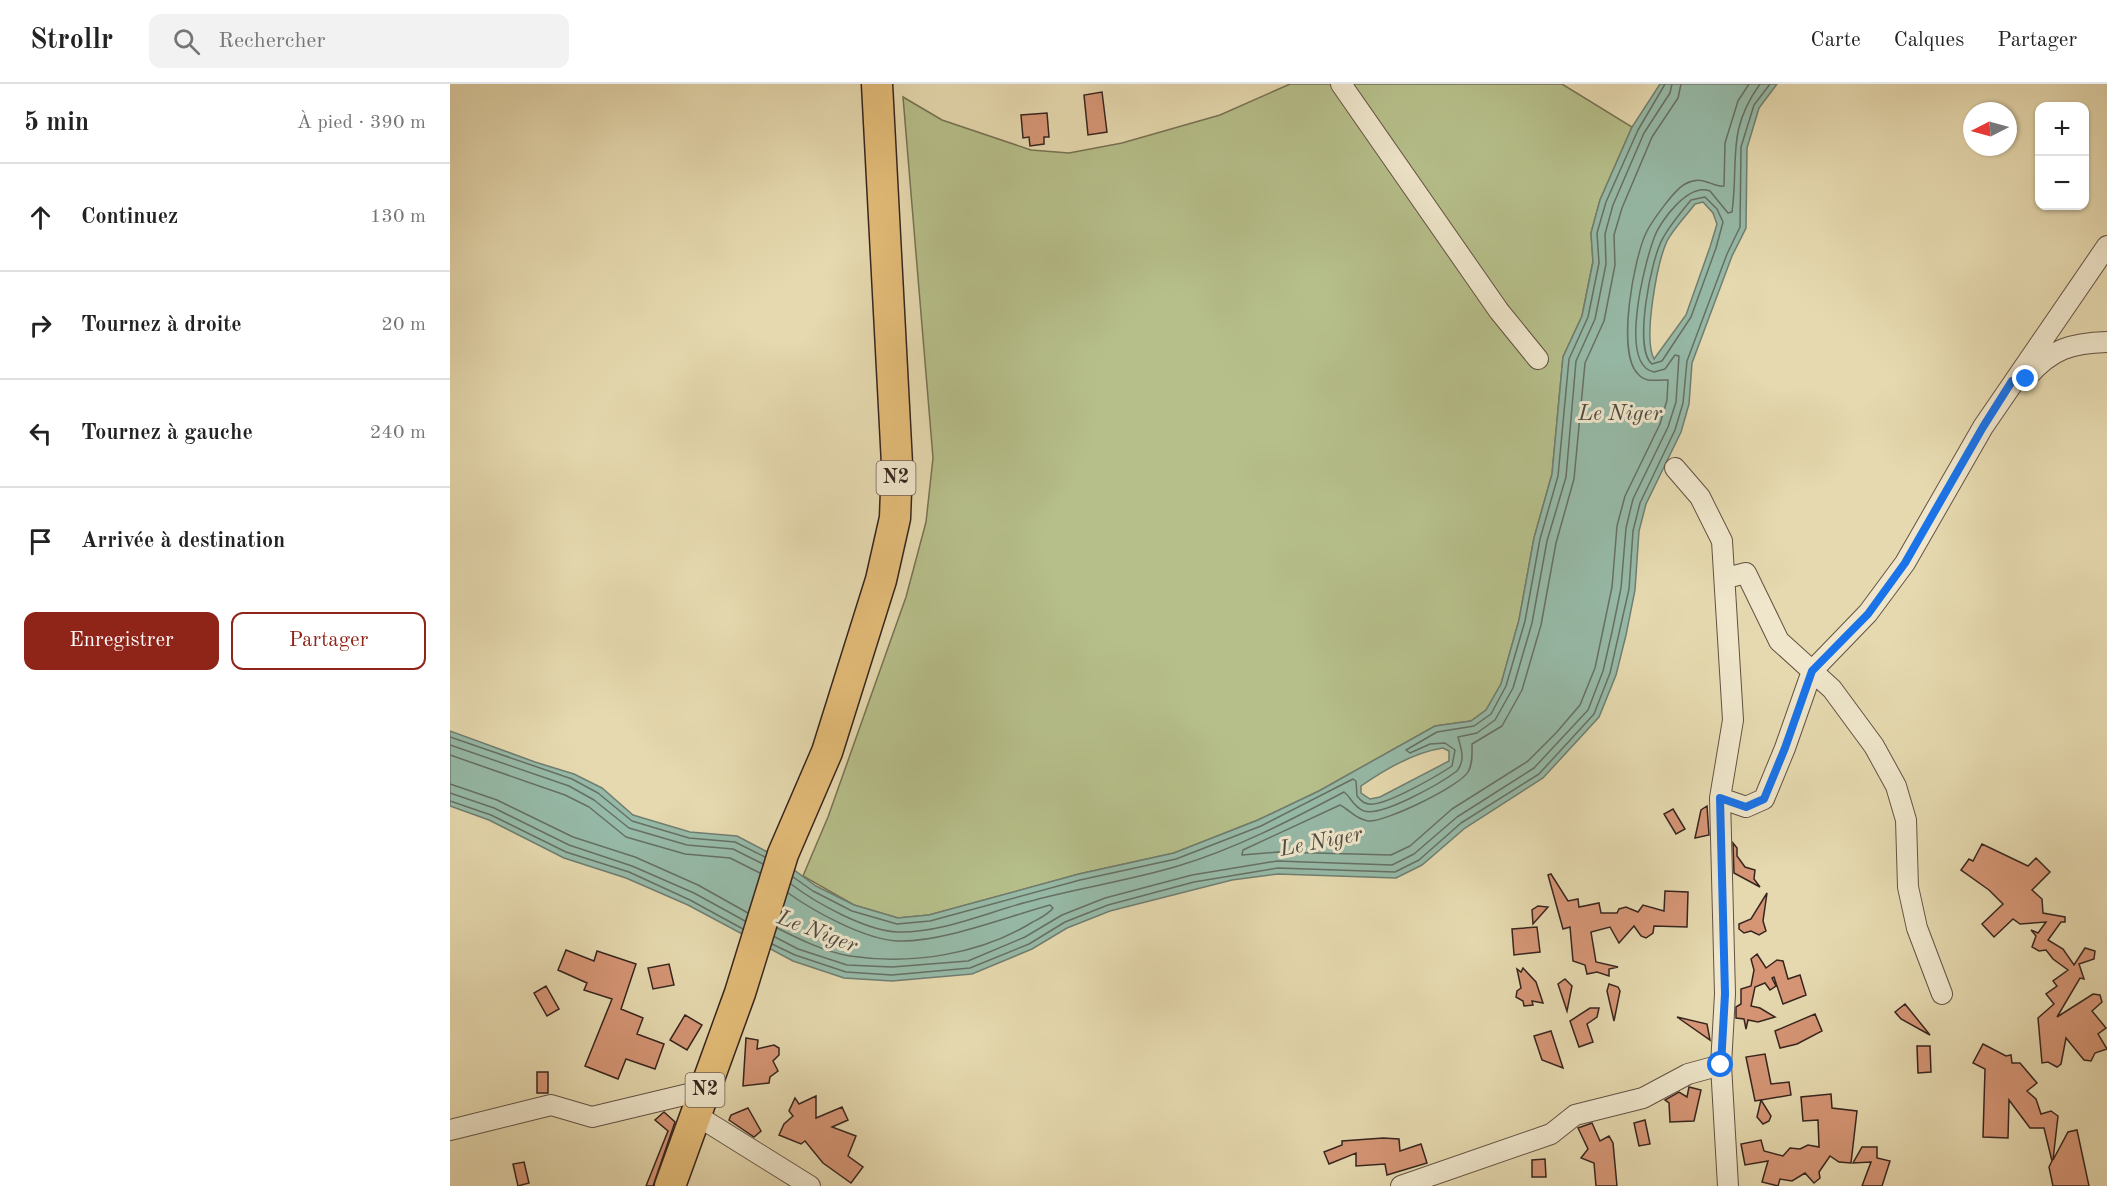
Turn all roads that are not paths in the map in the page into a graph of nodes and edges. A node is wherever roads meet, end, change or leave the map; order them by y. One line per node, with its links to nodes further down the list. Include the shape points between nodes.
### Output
1 (878, 84): 13 (highway, N2, via 897,464 895,518 881,580 826,752 783,854)
2 (1341, 84): 5 (street, via 1499,311)
3 (2107, 246): 6 (street)
4 (2107, 342): 6 (street, via 2080,344 2044,357 2026,379)
5 (1538, 359)
6 (2012, 381): 9 (street, via 1905,563 1868,614)
7 (1676, 468): 8 (street, via 1700,497 1722,541)
8 (1726, 578): 9 (street, via 1746,573 1779,641); 10 (street, via 1733,720)
9 (1812, 671): 10 (street, via 1764,799 1746,807); 11 (street, via 1832,689 1874,746 1896,786 1906,820 1908,887 1917,928)
10 (1720, 798): 12 (street, via 1725,994)
11 (1942, 994)
12 (1721, 1065): 17 (street, via 1688,1074 1643,1098 1575,1115 1551,1134); 18 (street)
13 (701, 1102): 14 (street, via 592,1117 551,1105); 15 (highway, N2); 16 (street)
14 (450, 1130)
15 (670, 1186)
16 (810, 1186)
17 (1401, 1186)
18 (1728, 1186)

